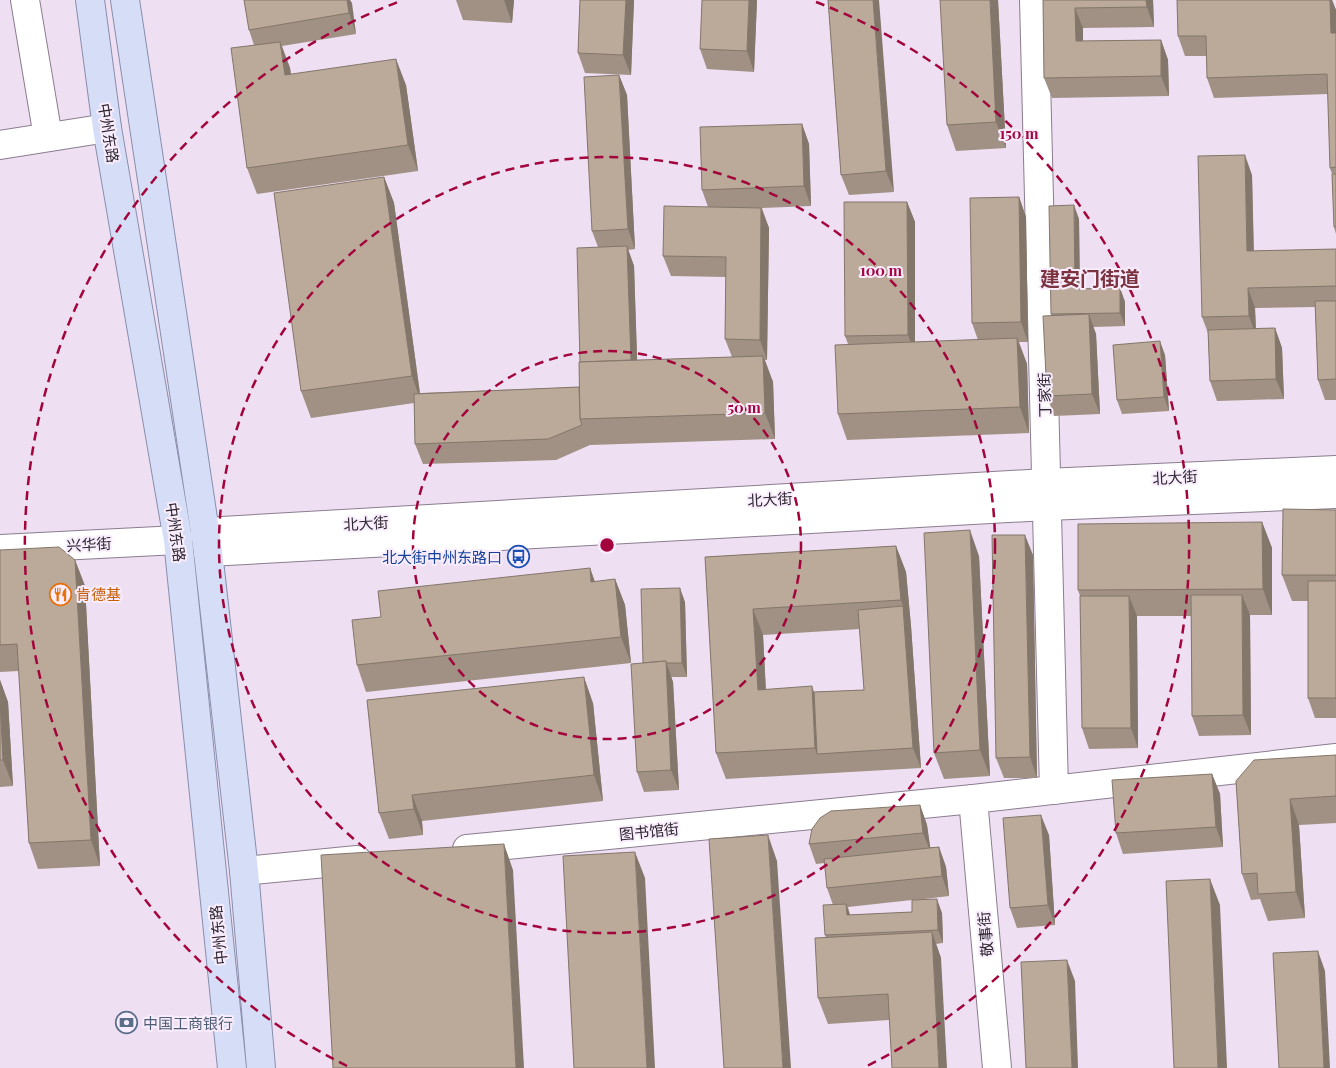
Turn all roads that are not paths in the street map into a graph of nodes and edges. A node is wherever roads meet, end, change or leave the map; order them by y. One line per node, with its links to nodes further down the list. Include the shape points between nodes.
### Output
1 (25, 0): 6 (street)
2 (90, 0): 5 (main road, 中州东路)
3 (125, 0): 12 (main road, 中州东路)
4 (1034, 0): 9 (street, 丁家街)
5 (107, 128): 6 (street); 11 (main road, 中州东路)
6 (48, 137): 7 (street)
7 (0, 145)
8 (1336, 470): 9 (street, 北大街)
9 (1047, 494): 10 (street, 北大街); 12 (street, 北大街); 15 (street, 丁家街)
10 (1336, 494)
11 (178, 540): 13 (street, 兴华街); 20 (main road, 中州东路)
12 (206, 542): 19 (main road, 中州东路)
13 (0, 549)
14 (1336, 758): 15 (street, 图书馆街)
15 (1054, 790): 16 (street, 图书馆街)
16 (973, 799): 17 (street, 图书馆街); 22 (street, 敬事街)
17 (441, 852)
18 (382, 858): 19 (street)
19 (244, 871): 21 (main road, 中州东路)
20 (232, 1068)
21 (260, 1068)
22 (997, 1068)

